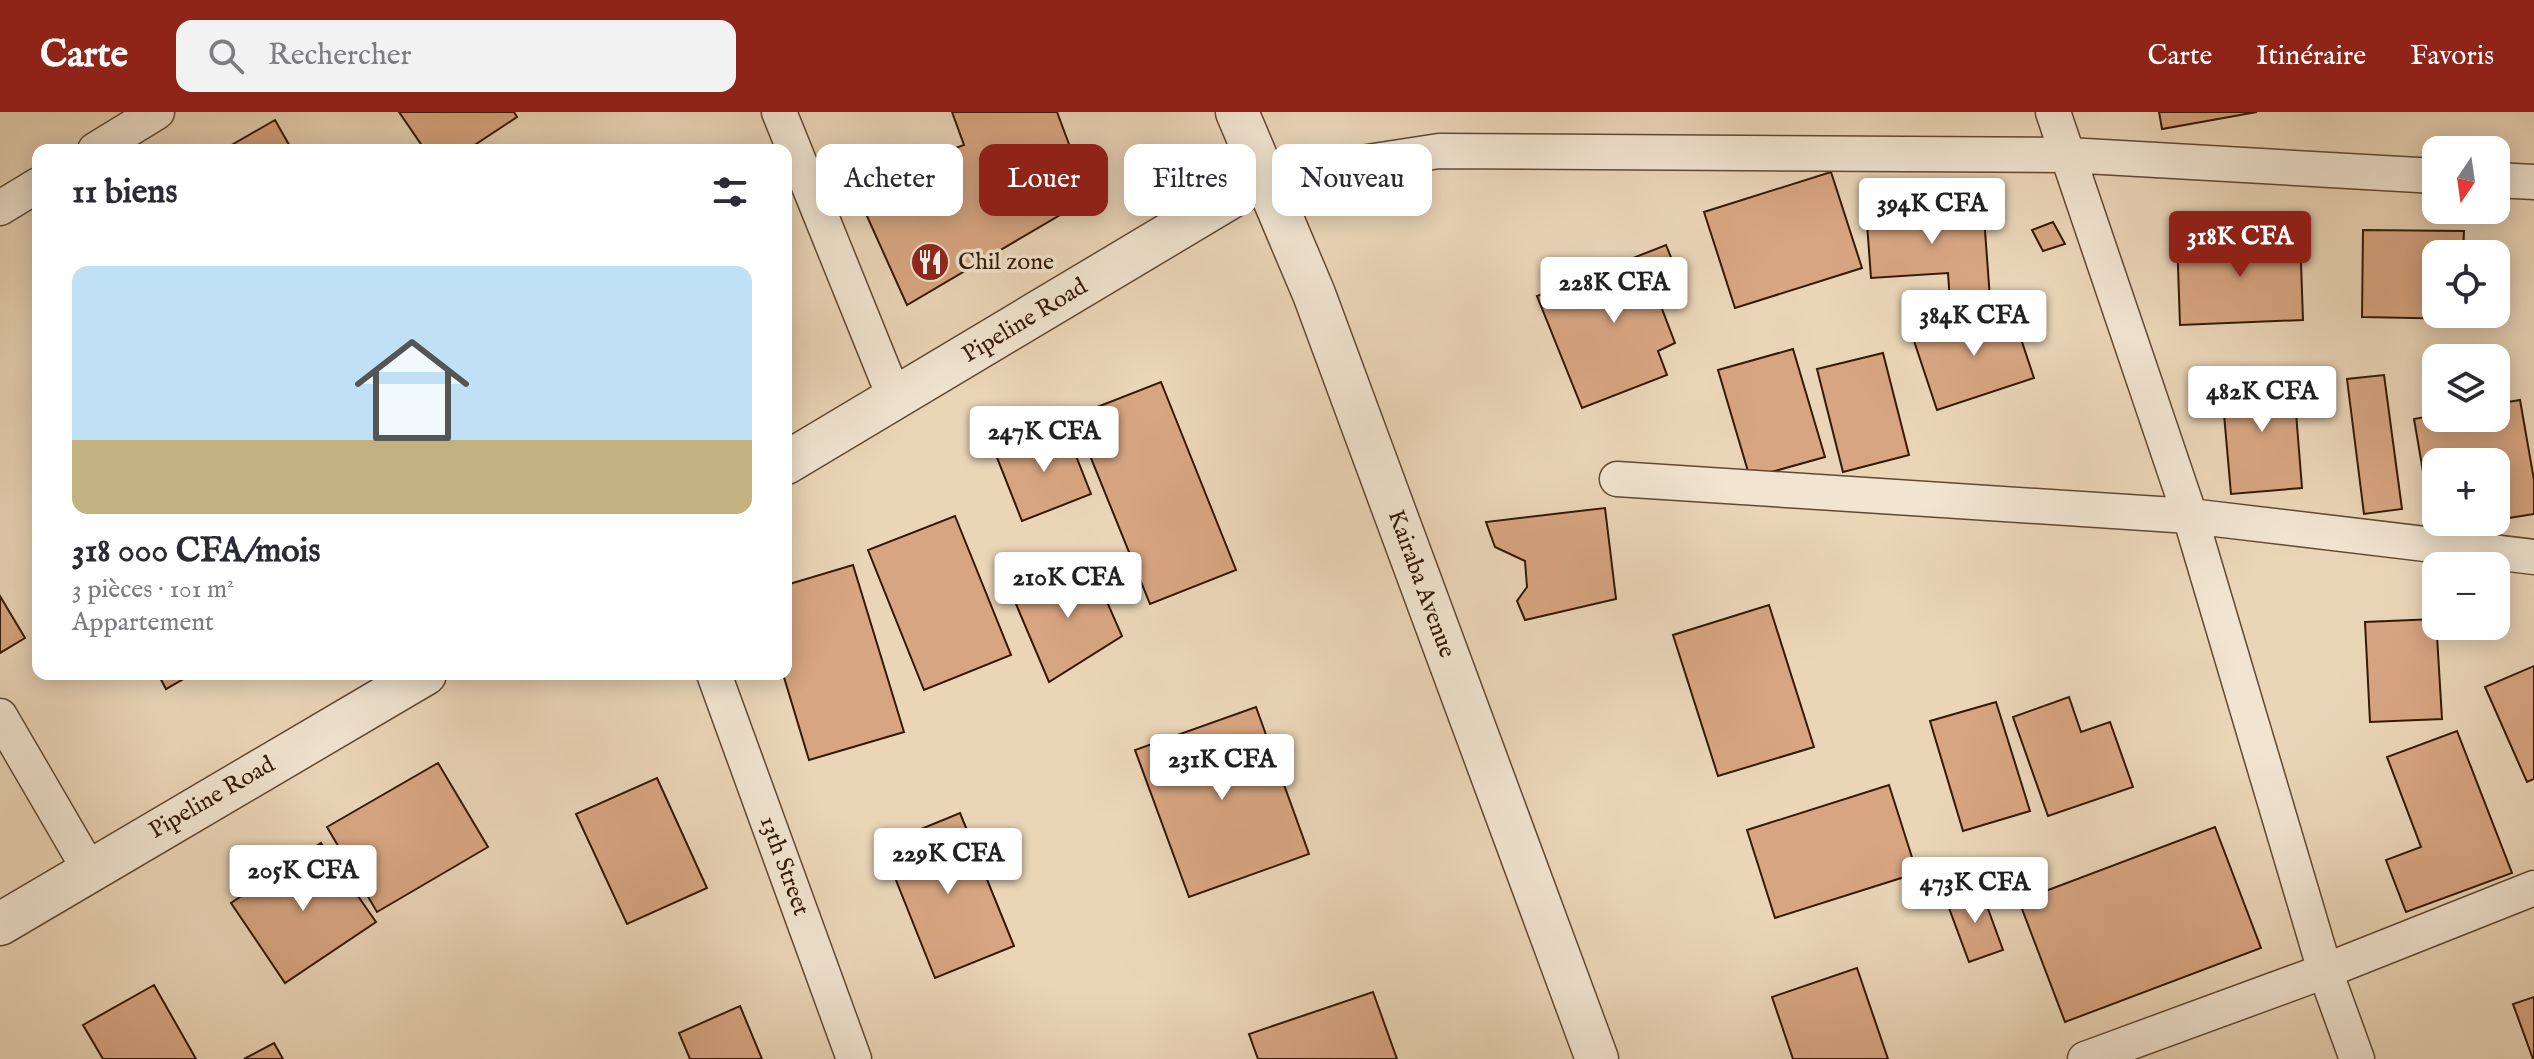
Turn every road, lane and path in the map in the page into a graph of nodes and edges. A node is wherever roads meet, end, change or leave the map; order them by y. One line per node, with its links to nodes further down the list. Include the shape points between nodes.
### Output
1 (157, 112): 5 (street)
2 (779, 112): 7 (street)
3 (1237, 112): 10 (street, Kairaba Avenue)
4 (2053, 112): 8 (street)
5 (105, 144)
6 (792, 144): 15 (street)
7 (792, 144)
8 (2068, 155): 9 (street); 10 (street, via 1439,151); 18 (street)
9 (2422, 175)
10 (1263, 178): 15 (street, Pipeline Road); 28 (street, Kairaba Avenue, via 1314,294)
11 (2510, 181): 12 (street)
12 (2534, 182)
13 (32, 189): 14 (street)
14 (0, 208)
15 (895, 399): 16 (street, Pipeline Road)
16 (792, 459)
17 (1617, 479): 18 (street)
18 (2190, 516): 19 (street); 26 (street)
19 (2534, 557)
20 (415, 680): 23 (street, Pipeline Road)
21 (716, 680): 27 (street, 13th Street)
22 (0, 716): 23 (street)
23 (89, 869): 25 (street, Pipeline Road)
24 (2534, 888): 26 (street)
25 (0, 924)
26 (2325, 971): 29 (street); 30 (street)
27 (854, 1059)
28 (1597, 1059)
29 (2085, 1059)
30 (2357, 1059)

